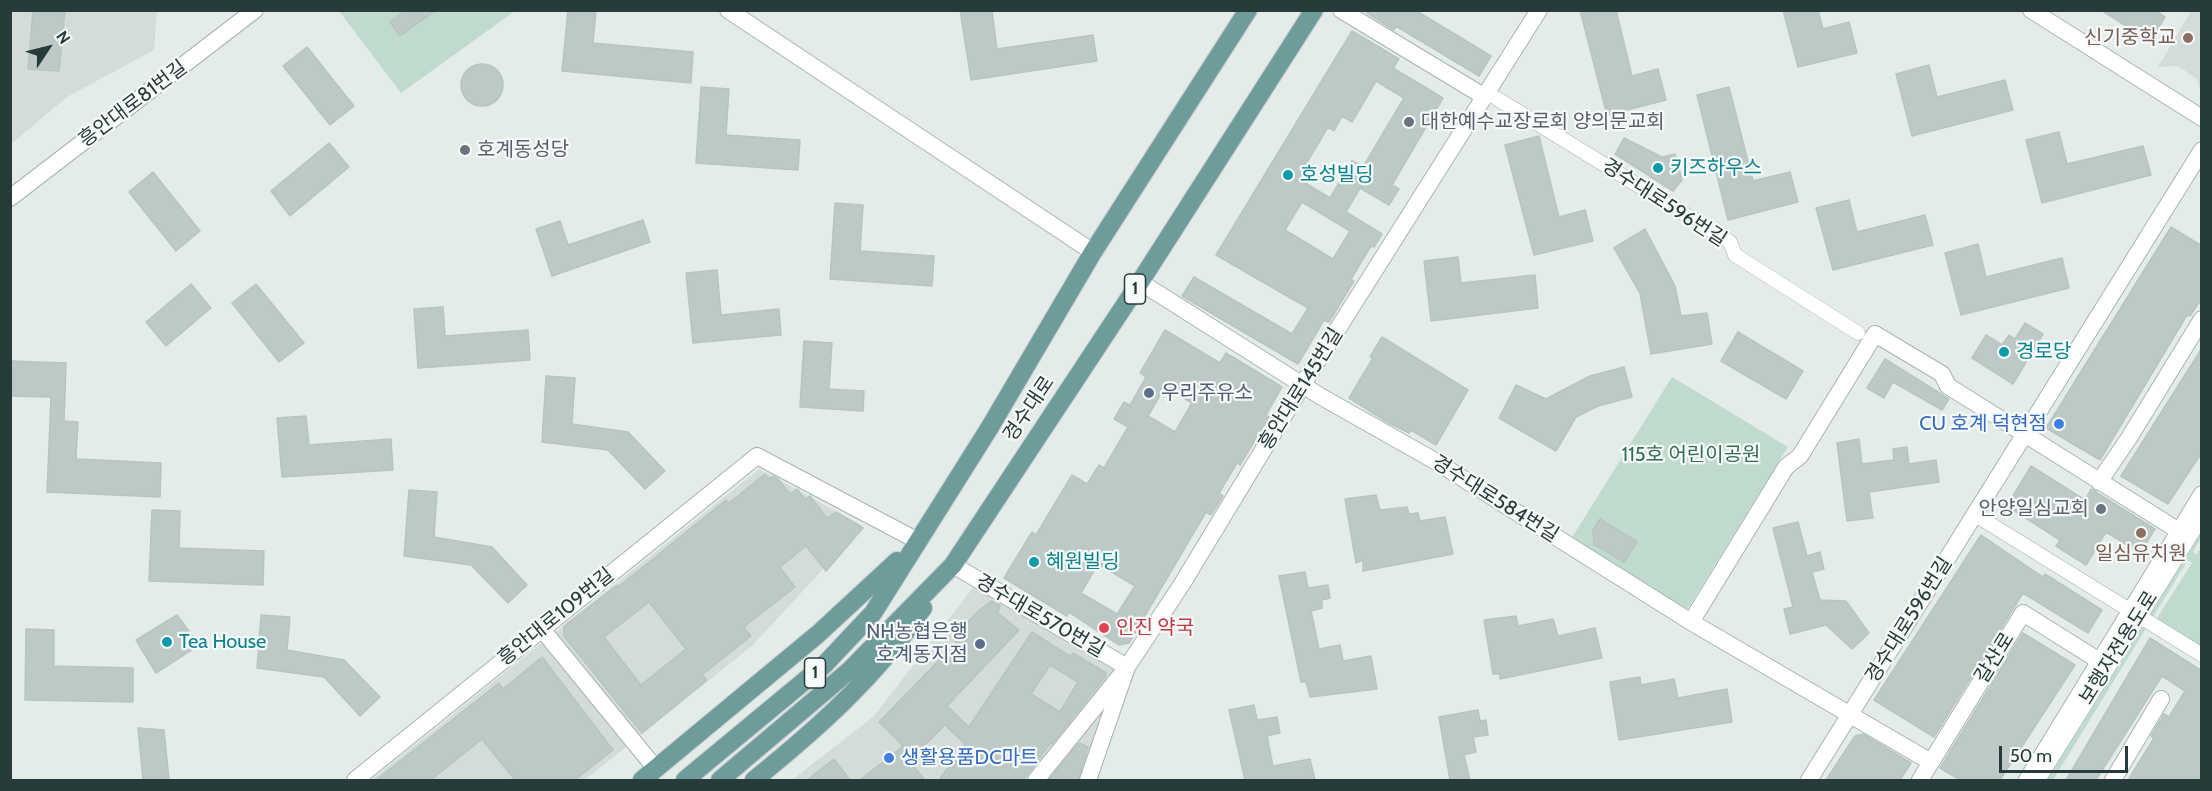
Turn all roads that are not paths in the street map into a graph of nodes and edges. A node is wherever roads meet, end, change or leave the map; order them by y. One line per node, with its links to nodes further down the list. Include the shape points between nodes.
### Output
1 (255, 10): 11 (street, 흥안대로81번길)
2 (728, 10): 12 (street)
3 (1248, 10): 12 (main road, 경수대로 / 1)
4 (1314, 10): 13 (main road, 경수대로 / 1)
5 (1341, 10): 8 (street, 경수대로596번길)
6 (1539, 10): 8 (street, 흥안대로145번길)
7 (2031, 10): 9 (street)
8 (1490, 98): 15 (street, 경수대로596번길, via 1730,242 1736,255); 16 (street, 흥안대로145번길)
9 (2202, 118)
10 (2202, 150): 17 (street, 경수대로596번길)
11 (10, 198)
12 (1093, 252): 23 (main road, 경수대로 / 1)
13 (1140, 282): 16 (street, 경수대로584번길); 24 (main road, 경수대로 / 1)
14 (2202, 319): 18 (street)
15 (1867, 333): 17 (street, 경수대로596번길, via 1942,374 1948,386); 26 (street, via 1800,456 1786,467)
16 (1303, 384): 26 (street, 경수대로584번길, via 1435,461); 30 (street, 흥안대로145번길)
17 (2025, 433): 18 (street, 경수대로596번길); 20 (street, 경수대로596번길)
18 (2099, 482): 22 (street, 경수대로596번길)
19 (2202, 494): 22 (street)
20 (1974, 514): 25 (street); 32 (street, 경수대로596번길)
21 (2202, 517): 44 (street, 보행자전용도로)
22 (2179, 531): 25 (street)
23 (918, 541): 27 (street, 흥안대로109번길, via 758,456); 34 (main road, via 826,627); 36 (main road, 경수대로 / 1, via 873,613 825,664)
24 (953, 565): 30 (street, 경수대로570번길); 37 (main road, 경수대로 / 1, via 850,670); 38 (main road, via 900,641 862,686)
25 (2131, 611): 28 (street); 29 (street)
26 (1691, 622): 32 (street, 경수대로584번길)
27 (541, 628): 34 (street); 35 (street, 흥안대로109번길)
28 (2202, 655)
29 (2101, 662): 33 (street, 갈산로, via 2023,613); 43 (street)
30 (1127, 667): 39 (street); 40 (street, 흥안대로145번길)
31 (2161, 699): 45 (street)
32 (1850, 715): 33 (street, 경수대로584번길); 41 (street)
33 (1931, 762): 42 (street, 갈산로)
34 (649, 775)
35 (355, 780)
36 (685, 780)
37 (720, 780)
38 (754, 780)
39 (1036, 780)
40 (1088, 780)
41 (1809, 780)
42 (1920, 780)
43 (2027, 780)
44 (2038, 780)
45 (2113, 780)

